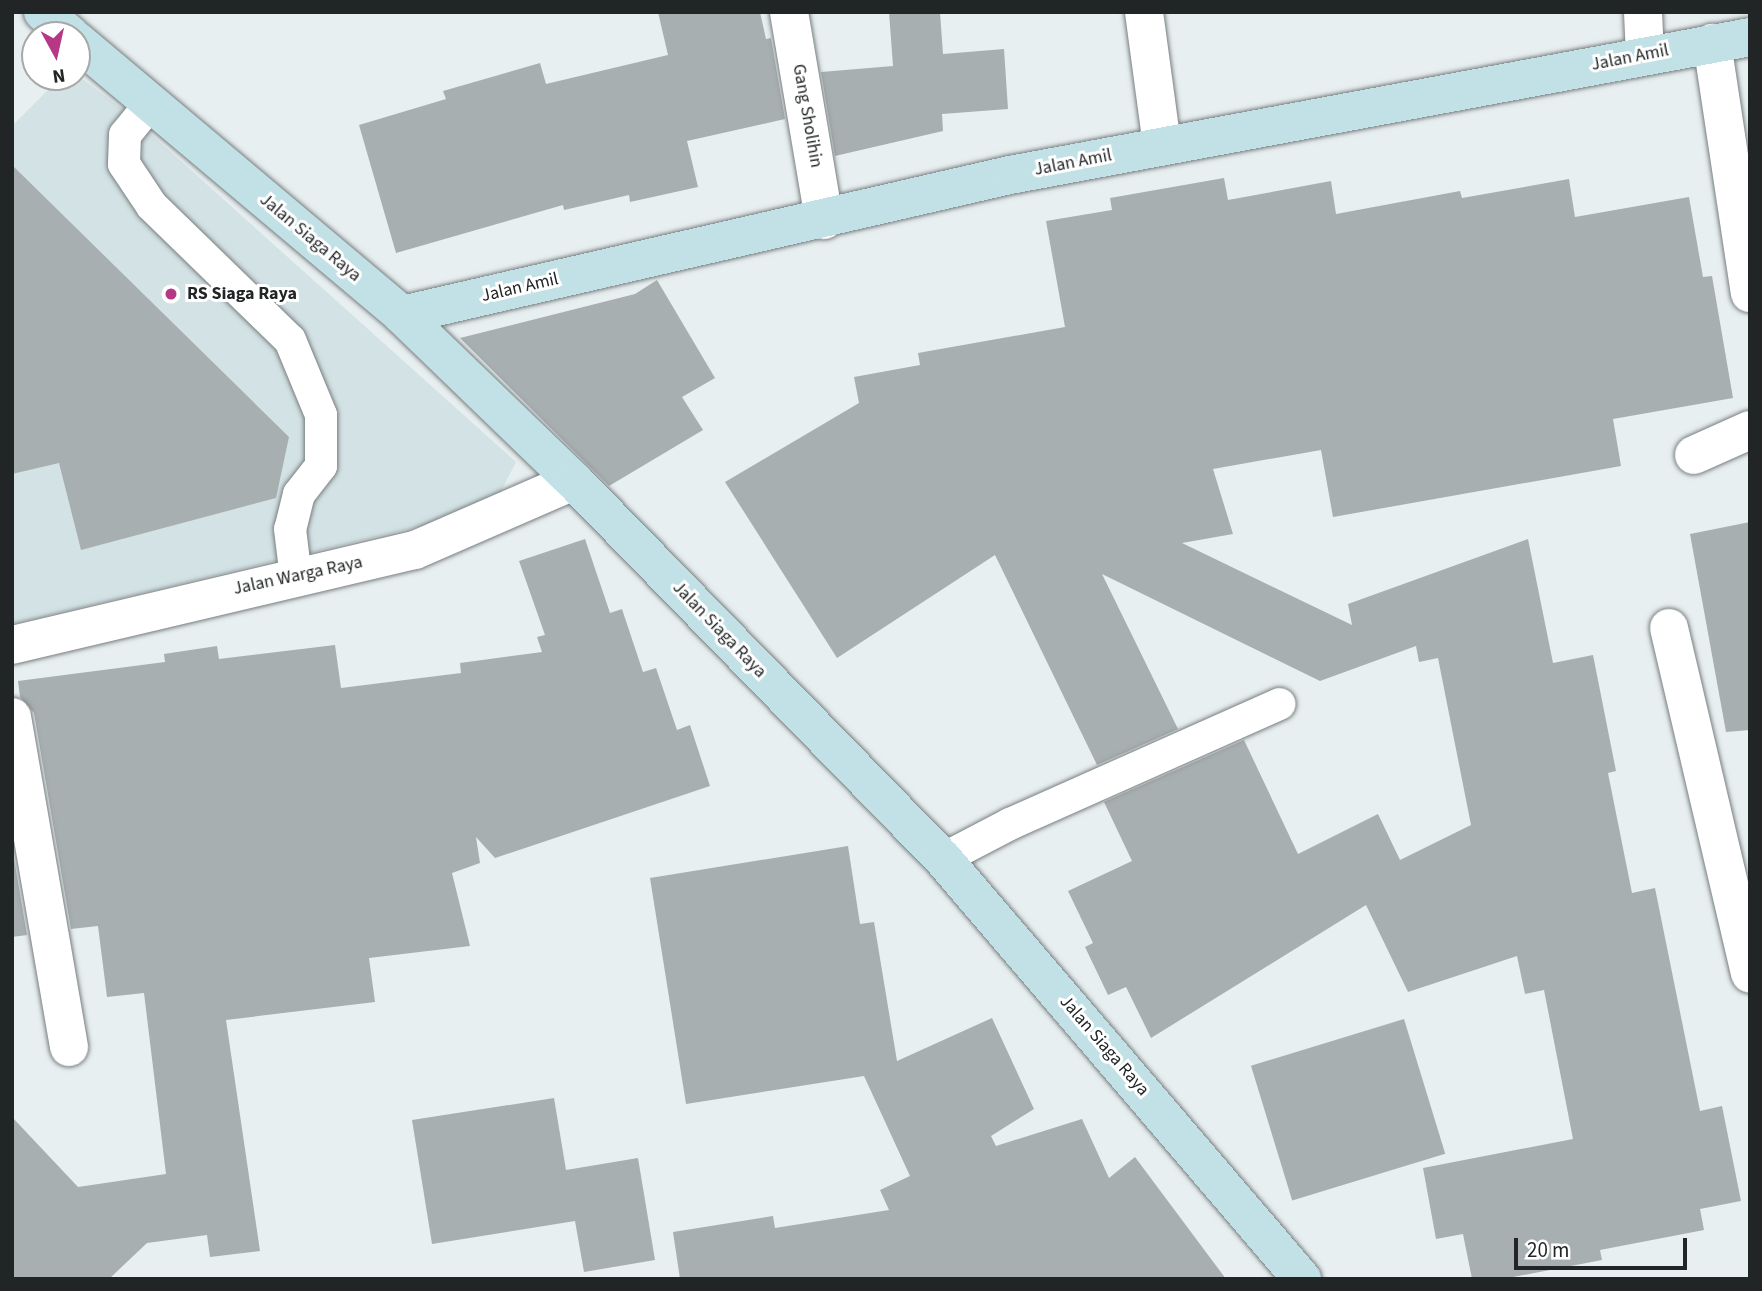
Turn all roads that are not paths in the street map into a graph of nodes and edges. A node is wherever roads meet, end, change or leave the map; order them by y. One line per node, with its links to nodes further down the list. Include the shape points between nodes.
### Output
1 (789, 12): 10 (street, Gang Sholihin)
2 (1144, 12): 9 (street)
3 (1643, 12): 7 (street)
4 (1750, 37): 5 (main road, Jalan Amil)
5 (1712, 43): 7 (main road, Jalan Amil); 11 (street)
6 (91, 53): 8 (main road, Jalan Siaga Raya)
7 (1645, 56): 9 (main road, Jalan Amil)
8 (151, 103): 12 (main road, Jalan Siaga Raya); 16 (lane, via 125,135 124,164 152,206 290,340 321,415 321,466 299,494 290,529)
9 (1162, 146): 10 (main road, Jalan Amil, via 1010,175)
10 (824, 220): 12 (main road, Jalan Amil)
11 (1750, 293)
12 (402, 315): 15 (main road, Jalan Siaga Raya)
13 (1750, 430): 14 (street)
14 (1694, 455)
15 (574, 481): 16 (street, Jalan Warga Raya, via 415,550); 21 (main road, Jalan Siaga Raya)
16 (296, 578): 18 (street, Jalan Warga Raya)
17 (1669, 628): 22 (street)
18 (12, 645)
19 (1280, 704): 21 (lane, via 1010,824)
20 (12, 717): 23 (street)
21 (943, 859): 24 (main road, Jalan Siaga Raya)
22 (1750, 974)
23 (69, 1047)
24 (1302, 1279)

